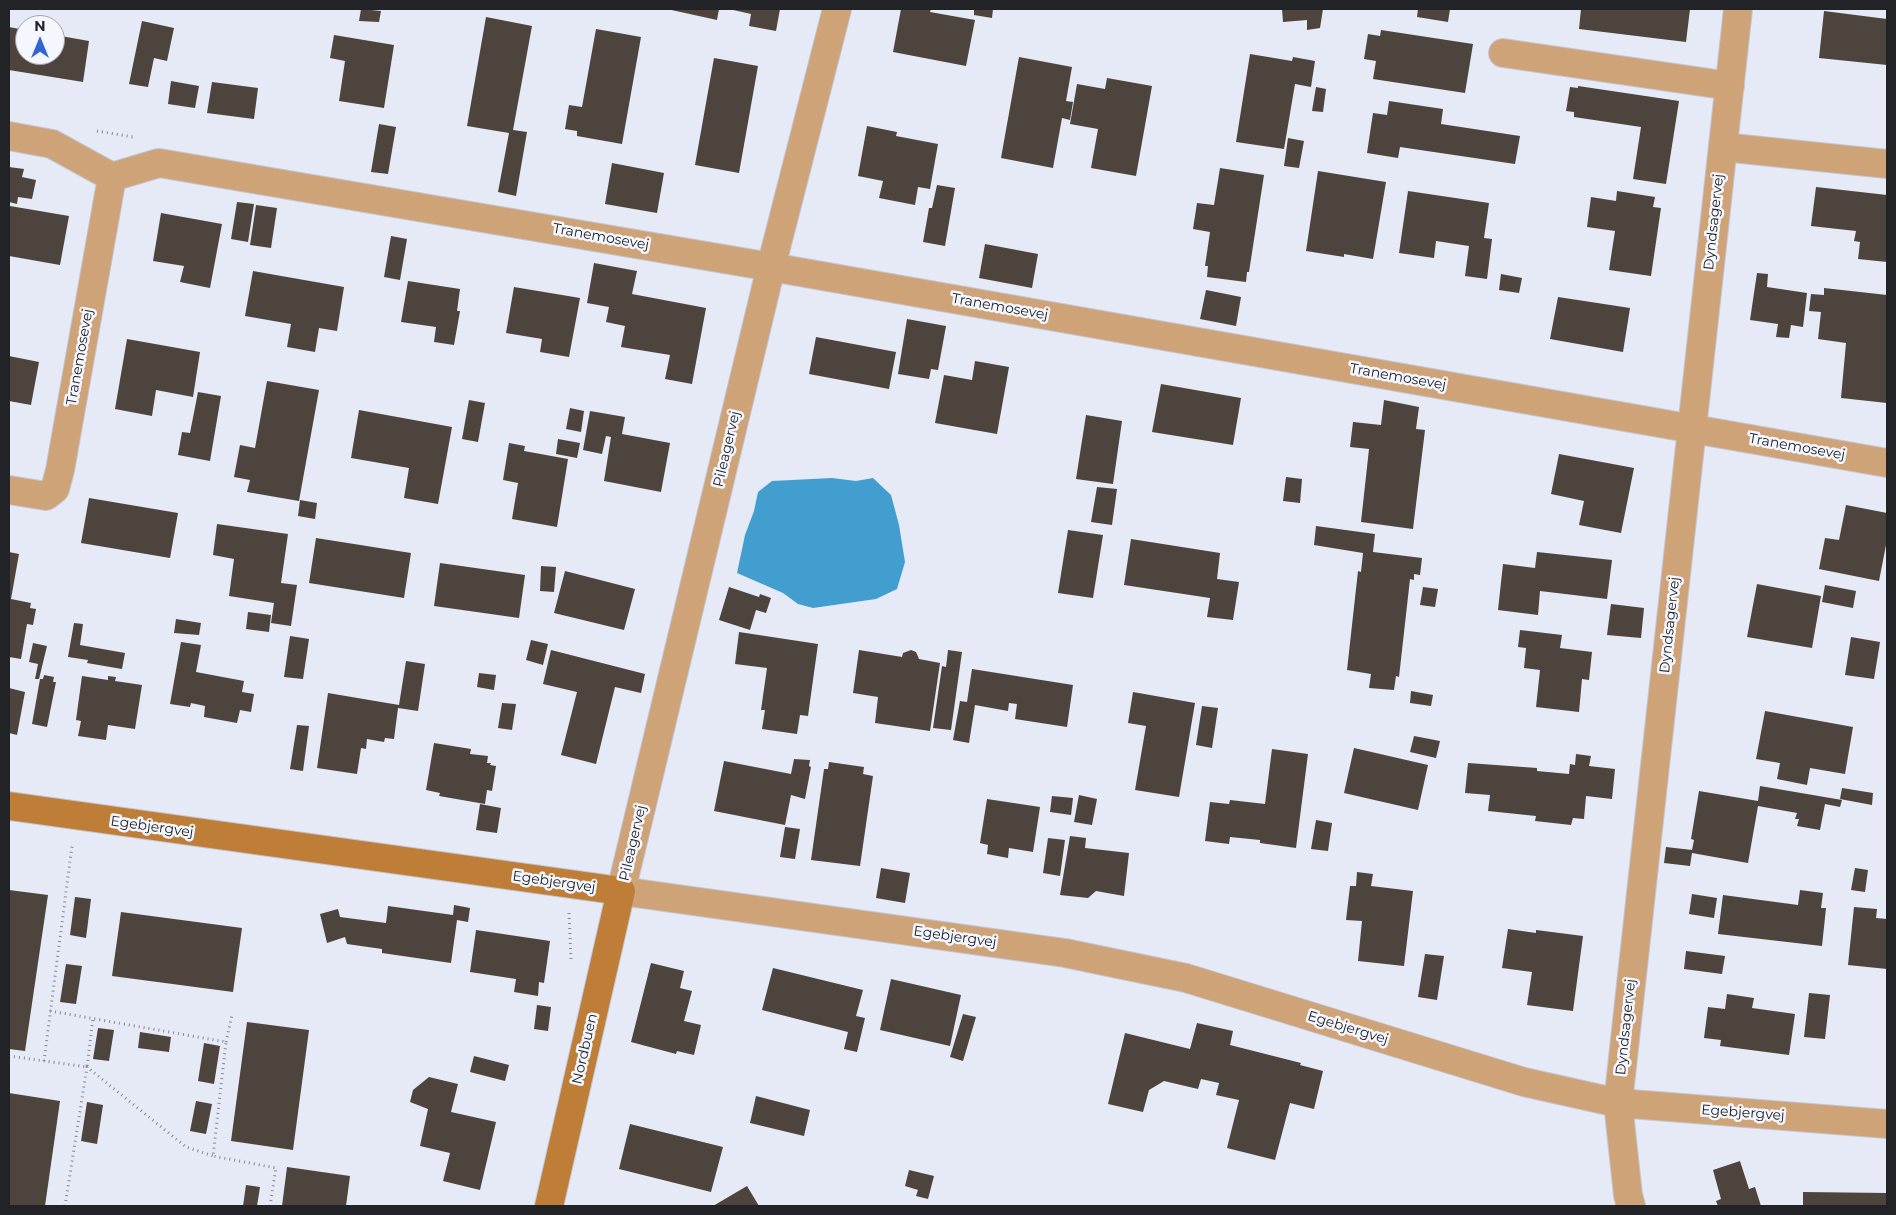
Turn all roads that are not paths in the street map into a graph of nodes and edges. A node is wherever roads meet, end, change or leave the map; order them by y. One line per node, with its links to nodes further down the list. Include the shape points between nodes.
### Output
1 (837, 9): 9 (street, Pileagervej)
2 (1738, 9): 4 (street, Dyndsagervej)
3 (1503, 53): 4 (street)
4 (1730, 86): 6 (street, Dyndsagervej)
5 (9, 136): 8 (street, via 52,144)
6 (1723, 147): 7 (street); 10 (street, Dyndsagervej)
7 (1887, 164)
8 (112, 177): 9 (street, Tranemosevej, via 160,163); 12 (street, Tranemosevej, via 55,489 46,496)
9 (771, 267): 10 (street, Tranemosevej); 14 (street, Pileagervej)
10 (1692, 428): 11 (street, Tranemosevej); 15 (street, Dyndsagervej)
11 (1887, 463)
12 (9, 490)
13 (9, 806): 14 (street, Egebjergvej)
14 (622, 891): 15 (street, Egebjergvej, via 1065,953 1186,978 1524,1082); 17 (street, Nordbuen)
15 (1618, 1103): 16 (street, Egebjergvej); 18 (street, Dyndsagervej)
16 (1887, 1124)
17 (549, 1206)
18 (1631, 1206)

